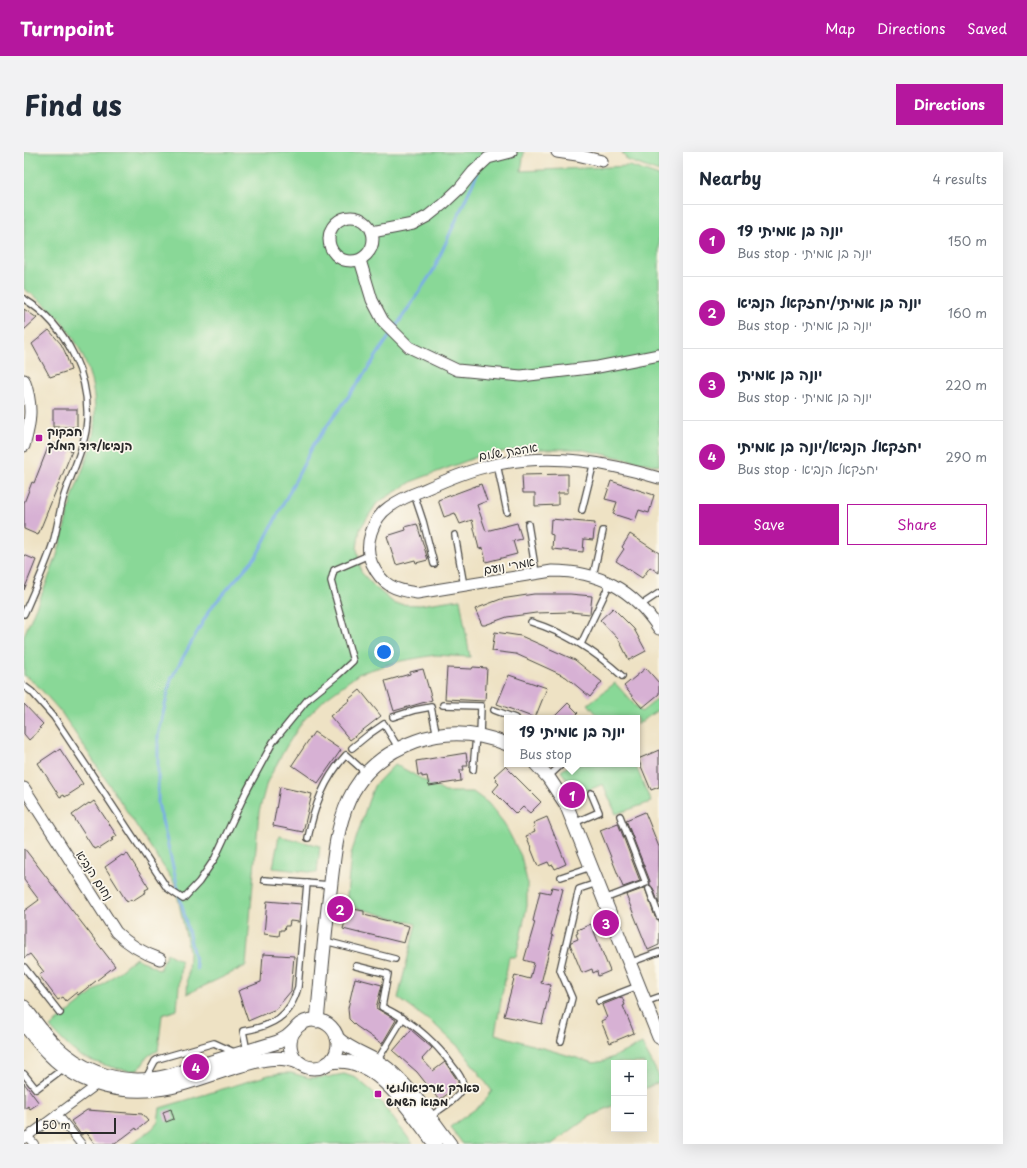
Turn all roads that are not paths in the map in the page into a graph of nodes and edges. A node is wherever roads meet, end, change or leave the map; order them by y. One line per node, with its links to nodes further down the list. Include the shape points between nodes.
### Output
1 (511, 152): 4 (street, via 488,158 444,204 428,216 413,224)
2 (557, 152): 3 (street)
3 (602, 161)
4 (372, 232): 5 (street, via 371,251); 5 (street, via 367,223 353,217 339,220 330,232 330,247 338,258 353,262)
5 (360, 260): 7 (street, via 372,300 383,321 409,347 457,370 521,376)
6 (24, 299): 27 (lane, via 49,319 75,358 83,381 86,429 80,454 62,502 53,543)
7 (659, 355)
8 (24, 380): 9 (street, via 31,409 30,428)
9 (24, 446)
10 (594, 462): 11 (street, אהבת שלום, via 547,458); 12 (street, אהבת שלום); 14 (lane)
11 (497, 464): 13 (street, אהבת שלום, via 471,471); 15 (lane)
12 (659, 478)
13 (414, 494): 19 (street, אהבת שלום, via 388,507 377,519 371,532); 20 (lane)
14 (582, 510)
15 (507, 512)
16 (528, 524): 21 (lane)
17 (602, 531): 22 (lane)
18 (455, 535): 24 (lane)
19 (369, 551): 24 (street, אמרי נועם, via 370,561 376,573 386,584 400,591 417,594); 32 (lane, via 334,570 332,581 353,661 308,699 273,742 215,858 184,899 167,888 54,717)
20 (434, 564)
21 (536, 573): 22 (street, אמרי נועם, via 568,571); 24 (street, אמרי נועם)
22 (592, 576): 23 (street, אמרי נועם)
23 (610, 583): 26 (street, אמרי נועם); 30 (lane)
24 (464, 586)
25 (659, 592): 26 (lane)
26 (640, 605): 29 (street, אמרי נועם)
27 (24, 614)
28 (531, 622): 30 (lane)
29 (659, 629)
30 (581, 644): 31 (lane)
31 (622, 676)
32 (24, 686)
33 (443, 705): 37 (lane, via 481,706)
34 (494, 710): 35 (lane)
35 (507, 715)
36 (393, 717): 38 (lane, via 431,707)
37 (478, 735): 38 (street); 39 (street); 44 (lane)
38 (437, 736): 41 (street, via 422,739)
39 (504, 743)
40 (352, 748): 41 (lane, via 384,724)
41 (399, 749): 45 (street, via 377,762)
42 (539, 767): 46 (street)
43 (559, 767): 46 (lane)
44 (473, 770)
45 (366, 773): 51 (lane, via 346,755 339,762 321,793); 57 (street, via 343,813)
46 (548, 777): 50 (street, via 566,804)
47 (24, 788): 63 (street, נחום הנביא, via 116,932 133,947)
48 (591, 793): 50 (lane, via 599,812)
49 (620, 816): 59 (lane, via 646,883)
50 (574, 823): 52 (street)
51 (308, 838)
52 (591, 866): 53 (lane); 56 (street)
53 (561, 877)
54 (264, 880): 55 (lane)
55 (307, 883): 57 (lane); 81 (lane, via 296,996 288,1010 277,1020 265,1026 243,1031)
56 (597, 883): 59 (street); 80 (lane, via 579,889 560,970 572,998)
57 (331, 885): 61 (street)
58 (648, 889): 60 (lane)
59 (604, 899): 65 (street)
60 (659, 916)
61 (324, 941): 64 (lane); 75 (street)
62 (659, 952): 65 (lane)
63 (160, 959)
64 (395, 959)
65 (629, 963): 68 (street)
66 (356, 966): 74 (lane, via 388,974 382,1007)
67 (25, 970): 73 (lane)
68 (638, 986): 70 (lane); 71 (street)
69 (659, 997): 71 (lane)
70 (599, 1001)
71 (645, 1002): 78 (street)
72 (24, 1007): 87 (street, via 55,1046 76,1062 113,1077)
73 (60, 1013)
74 (403, 1018): 82 (lane); 90 (lane, via 433,1042 462,1081 463,1088 460,1094)
75 (317, 1021): 77 (street, via 305,1023); 79 (street, via 329,1025)
76 (25, 1028): 85 (street, via 49,1055)
77 (295, 1030): 81 (street, via 281,1041); 83 (street, via 291,1039 291,1049)
78 (659, 1037)
79 (337, 1038): 82 (street); 84 (street, via 336,1052)
80 (561, 1041)
81 (242, 1053): 87 (street); 87 (lane, via 214,1043 158,1059)
82 (377, 1061): 90 (street, via 401,1081)
83 (300, 1063): 84 (street, via 314,1068); 88 (street, via 284,1058 262,1059 154,1090 121,1090)
84 (328, 1063): 94 (street, via 352,1063 380,1078 399,1097)
85 (65, 1068): 86 (lane, via 36,1089); 88 (street)
86 (24, 1074)
87 (145, 1080)
88 (98, 1084): 89 (street)
89 (57, 1114): 91 (street); 92 (street)
90 (429, 1117): 95 (street)
91 (26, 1138): 93 (street)
92 (77, 1142)
93 (34, 1144)
94 (435, 1144)
95 (450, 1144)

